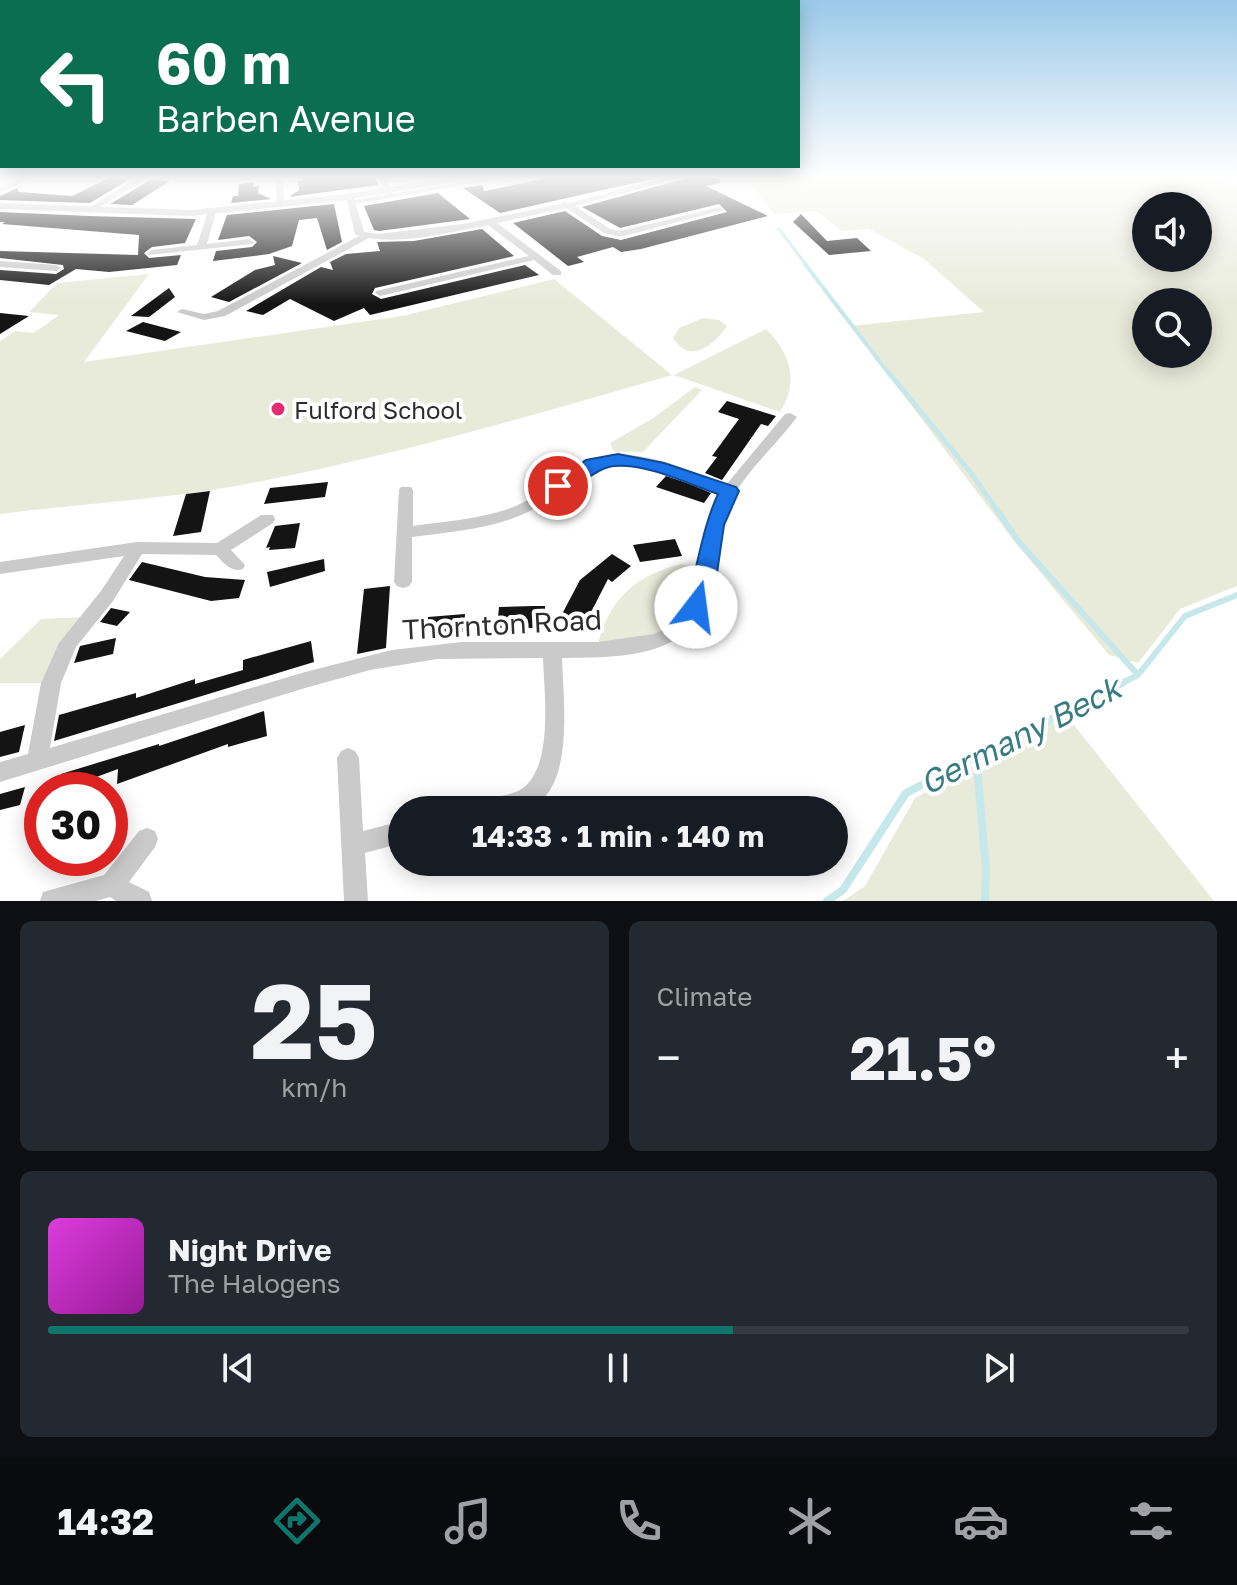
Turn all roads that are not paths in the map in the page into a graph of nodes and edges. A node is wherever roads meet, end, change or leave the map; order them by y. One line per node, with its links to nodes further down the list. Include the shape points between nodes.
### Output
1 (210, 219): 9 (street)
2 (355, 219): 7 (street)
3 (498, 219): 6 (street)
4 (588, 219): 5 (street, via 620,234)
5 (682, 219)
6 (489, 221): 7 (street); 11 (street)
7 (365, 237): 16 (street, via 221,314)
8 (249, 242): 9 (street)
9 (201, 247): 10 (street)
10 (152, 253)
11 (536, 257): 14 (street); 15 (street)
12 (0, 264): 13 (street)
13 (56, 268)
14 (557, 273)
15 (380, 293)
16 (182, 312)
17 (790, 417): 19 (street, Thornton Road)
18 (406, 490): 21 (street)
19 (729, 491): 21 (street, via 618,459 578,471 541,499 498,517); 27 (street, Thornton Road, via 714,525 701,594 679,629 640,644)
20 (267, 519): 23 (street)
21 (405, 532): 26 (street)
22 (137, 548): 23 (street); 24 (street); 29 (street, via 68,643 51,683)
23 (220, 549): 25 (street)
24 (8, 562)
25 (237, 565)
26 (403, 582)
27 (552, 649): 29 (street, Thornton Road, via 449,650 373,661); 31 (street, via 553,755 544,780)
28 (348, 758): 34 (street)
29 (37, 762): 30 (street, Thornton Road)
30 (0, 772)
31 (531, 796)
32 (388, 836): 34 (street)
33 (147, 839): 35 (street)
34 (352, 845): 38 (street)
35 (111, 885): 36 (street); 37 (street)
36 (52, 901)
37 (140, 901)
38 (356, 901)

